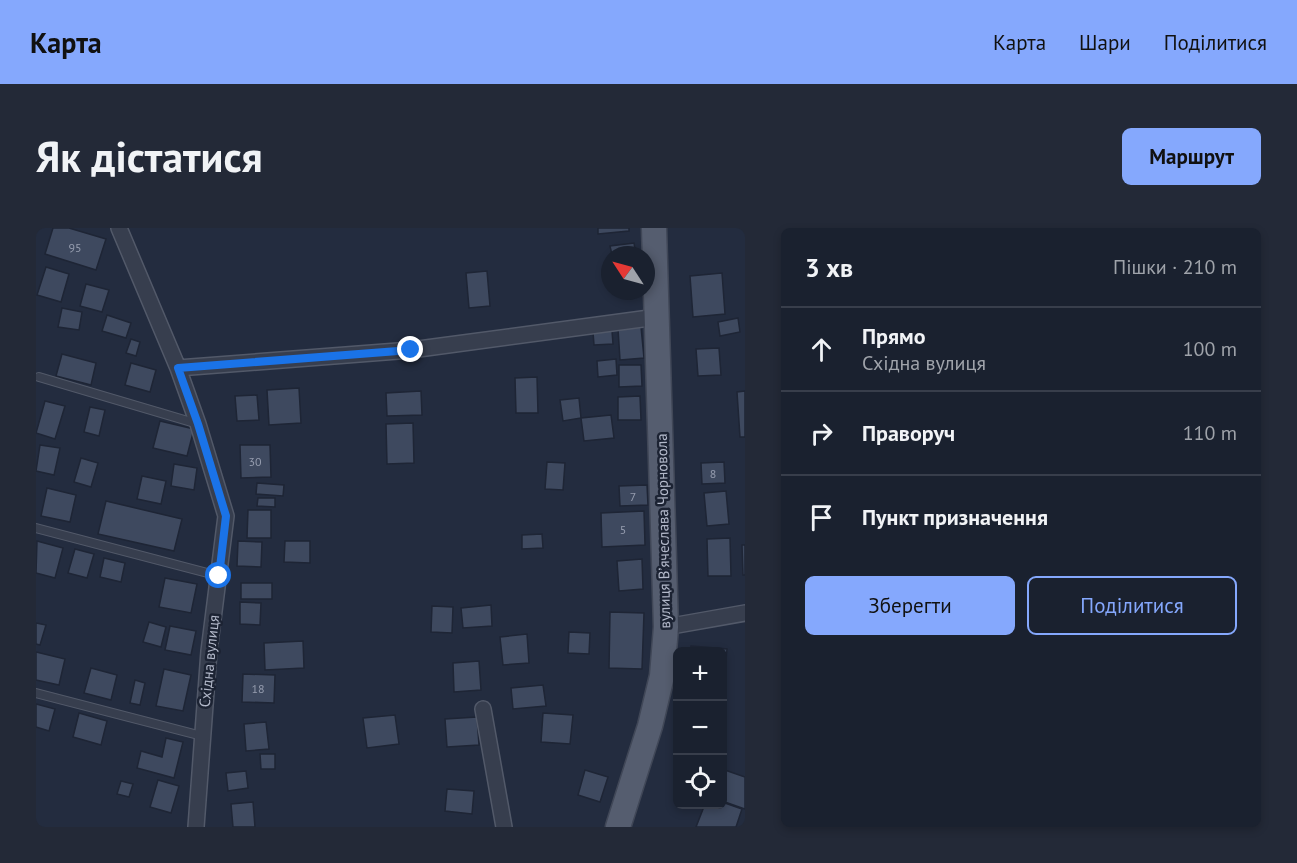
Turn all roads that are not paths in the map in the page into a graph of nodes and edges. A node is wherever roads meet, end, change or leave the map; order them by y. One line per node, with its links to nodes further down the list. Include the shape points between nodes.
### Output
1 (119, 228): 4 (street, Східна вулиця)
2 (654, 228): 3 (main road, вулиця Вʼячеслава Чорновола)
3 (657, 317): 4 (street, via 411,350); 10 (main road, вулиця Вʼячеслава Чорновола)
4 (178, 368): 6 (street, Східна вулиця)
5 (39, 377): 6 (lane)
6 (198, 424): 8 (street, Східна вулиця, via 226,516)
7 (36, 528): 8 (lane)
8 (219, 576): 13 (street, Східна вулиця, via 208,651)
9 (745, 614): 10 (street)
10 (666, 627): 16 (main road, вулиця Вʼячеслава Чорновола, via 662,676)
11 (36, 693): 13 (lane)
12 (483, 710): 15 (street)
13 (202, 736): 14 (street, Східна вулиця)
14 (196, 827)
15 (504, 827)
16 (618, 827)

